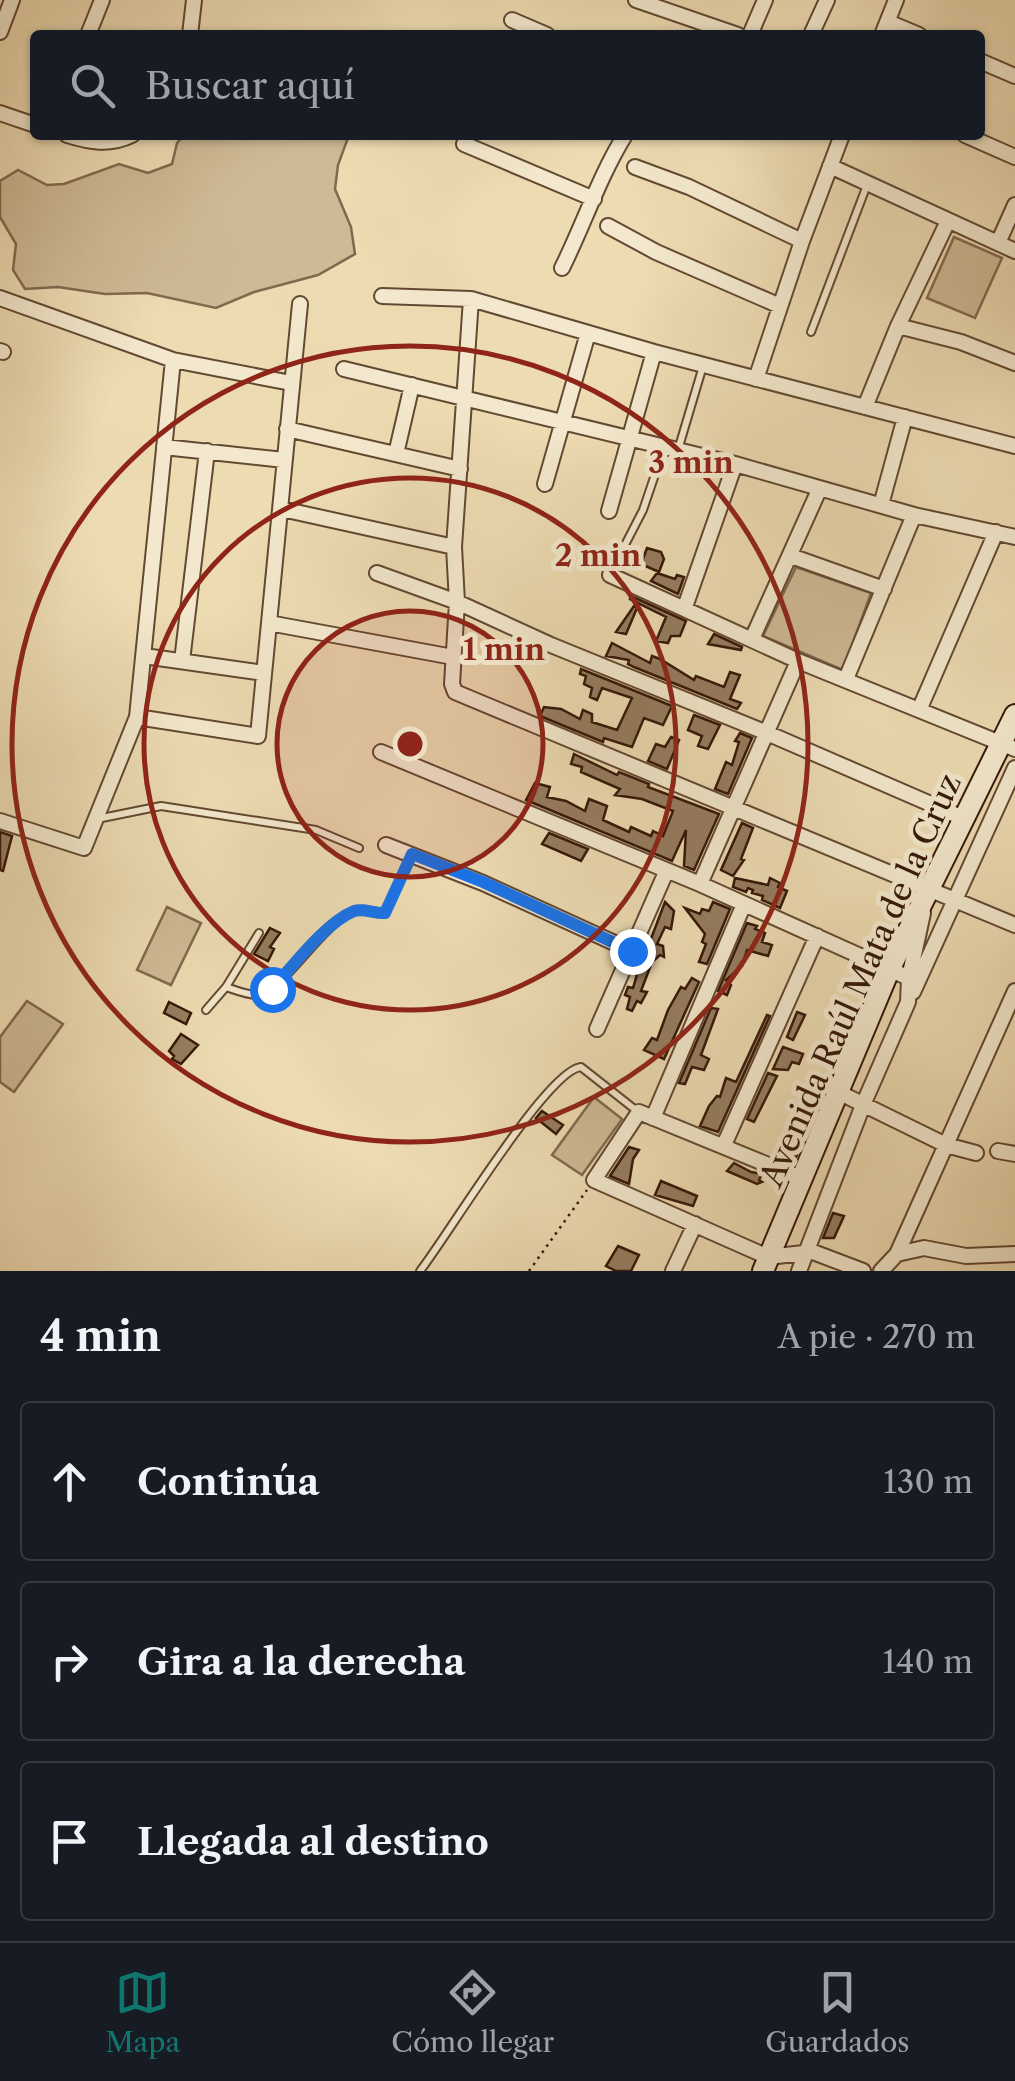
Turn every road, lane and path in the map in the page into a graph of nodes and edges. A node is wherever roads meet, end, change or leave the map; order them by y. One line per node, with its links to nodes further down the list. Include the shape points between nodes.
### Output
1 (102, 0): 12 (street)
2 (194, 0): 13 (street)
3 (636, 0): 9 (street)
4 (765, 0): 17 (street)
5 (827, 0): 18 (street)
6 (896, 0): 11 (street)
7 (7, 2): 10 (street)
8 (512, 20): 14 (street)
9 (704, 23): 15 (street); 16 (street)
10 (1, 25)
11 (885, 28)
12 (90, 30)
13 (191, 30)
14 (535, 30)
15 (697, 30)
16 (724, 30)
17 (752, 30)
18 (814, 30)
19 (985, 63): 20 (street)
20 (1015, 76)
21 (0, 113): 22 (street)
22 (30, 123)
23 (91, 140): 24 (street)
24 (115, 140)
25 (618, 140): 33 (street)
26 (840, 140): 31 (street)
27 (977, 140): 29 (street)
28 (464, 144): 33 (street)
29 (1015, 157)
30 (636, 166): 37 (street)
31 (830, 166): 32 (street); 37 (street)
32 (868, 184): 35 (street); 47 (lane)
33 (594, 199): 40 (street)
34 (1015, 205): 38 (street)
35 (948, 221): 38 (street); 46 (street)
36 (608, 226): 45 (street)
37 (802, 241): 45 (street)
38 (998, 243): 39 (street)
39 (1015, 251)
40 (562, 268)
41 (382, 296): 43 (street)
42 (0, 298): 50 (street)
43 (471, 299): 48 (street); 57 (street)
44 (300, 304): 55 (street)
45 (780, 306): 54 (street)
46 (898, 326): 51 (street); 58 (street)
47 (810, 332)
48 (588, 333): 49 (street); 60 (street)
49 (654, 352): 52 (street); 62 (street)
50 (172, 360): 55 (street); 64 (street)
51 (1015, 364)
52 (703, 365): 54 (street); 65 (lane)
53 (344, 369): 56 (street)
54 (756, 380): 58 (street)
55 (291, 384): 61 (street)
56 (412, 385): 57 (street); 67 (street)
57 (466, 397): 60 (street); 70 (street)
58 (865, 407): 59 (street)
59 (905, 418): 63 (street); 73 (street)
60 (563, 422): 62 (street); 71 (street)
61 (287, 429): 67 (street); 68 (street)
62 (631, 439): 65 (street); 75 (street)
63 (1015, 446)
64 (164, 447): 66 (street); 88 (street)
65 (671, 449): 69 (street); 82 (lane)
66 (206, 451): 68 (street); 90 (street)
67 (396, 454): 70 (street)
68 (284, 460): 74 (street)
69 (735, 464): 72 (street); 85 (street)
70 (460, 469): 79 (street)
71 (545, 484)
72 (818, 490): 73 (street); 80 (street)
73 (880, 505): 76 (street)
74 (282, 509): 79 (street); 86 (street)
75 (609, 511)
76 (914, 515): 77 (street); 83 (street)
77 (996, 532): 78 (street); 94 (street)
78 (1015, 537)
79 (454, 546): 84 (street)
80 (791, 556): 83 (street); 87 (street)
81 (377, 573): 84 (street)
82 (610, 575): 85 (street)
83 (884, 589): 93 (street)
84 (457, 602): 89 (street); 97 (street)
85 (685, 607): 87 (street)
86 (268, 623): 89 (street); 92 (street)
87 (752, 638): 91 (street)
88 (144, 656): 90 (street); 96 (street)
89 (453, 656): 101 (street, via 452,684 462,696)
90 (182, 661): 92 (street)
91 (798, 661): 93 (street); 97 (street)
92 (264, 673): 96 (street, via 258,736)
93 (846, 679): 94 (street)
94 (920, 708): 98 (street)
95 (1015, 715): 98 (street, Avenida Raúl Mata de la Cruz)
96 (137, 716): 103 (street)
97 (767, 732): 101 (street); 102 (street)
98 (1008, 746): 102 (street, Avenida Raúl Mata de la Cruz)
99 (381, 752): 108 (street)
100 (1015, 768): 111 (street)
101 (735, 810): 109 (street); 110 (street)
102 (963, 818): 110 (street, Avenida Raúl Mata de la Cruz)
103 (96, 819): 104 (street, via 84,848); 106 (lane, via 161,806 316,830)
104 (0, 821)
105 (386, 845): 107 (street)
106 (358, 848)
107 (412, 854): 116 (street); 118 (lane, via 385,913 360,910 340,920 268,992)
108 (666, 872): 109 (street); 116 (street)
109 (700, 884): 112 (street)
110 (929, 888): 111 (street); 117 (street, Avenida Raúl Mata de la Cruz)
111 (955, 899): 113 (street); 120 (street)
112 (744, 904): 115 (street); 125 (street)
113 (1015, 925)
114 (259, 933): 118 (lane)
115 (816, 936): 117 (street); 126 (street)
116 (632, 951): 122 (street)
117 (900, 973): 120 (street); 123 (street, Avenida Raúl Mata de la Cruz)
118 (226, 987): 121 (lane)
119 (1015, 990): 127 (street)
120 (908, 1002): 124 (street)
121 (206, 1010)
122 (597, 1029)
123 (838, 1092): 124 (street); 131 (street, Avenida Raúl Mata de la Cruz)
124 (863, 1105): 127 (street); 134 (street)
125 (646, 1115): 126 (street); 132 (street); 138 (lane, via 581,1068 568,1071 537,1104)
126 (724, 1145): 131 (street)
127 (946, 1145): 129 (street); 135 (street)
128 (998, 1151): 130 (street)
129 (976, 1153)
130 (1015, 1154)
131 (800, 1178): 137 (street, Avenida Raúl Mata de la Cruz)
132 (594, 1180): 133 (street); 139 (path)
133 (695, 1224): 137 (street); 140 (street)
134 (804, 1253): 137 (street); 141 (street); 142 (street)
135 (897, 1254): 136 (street, via 924,1248 966,1256); 143 (street)
136 (1015, 1254)
137 (766, 1264)
138 (420, 1271)
139 (530, 1271)
140 (673, 1271)
141 (800, 1271)
142 (863, 1271)
143 (881, 1271)

